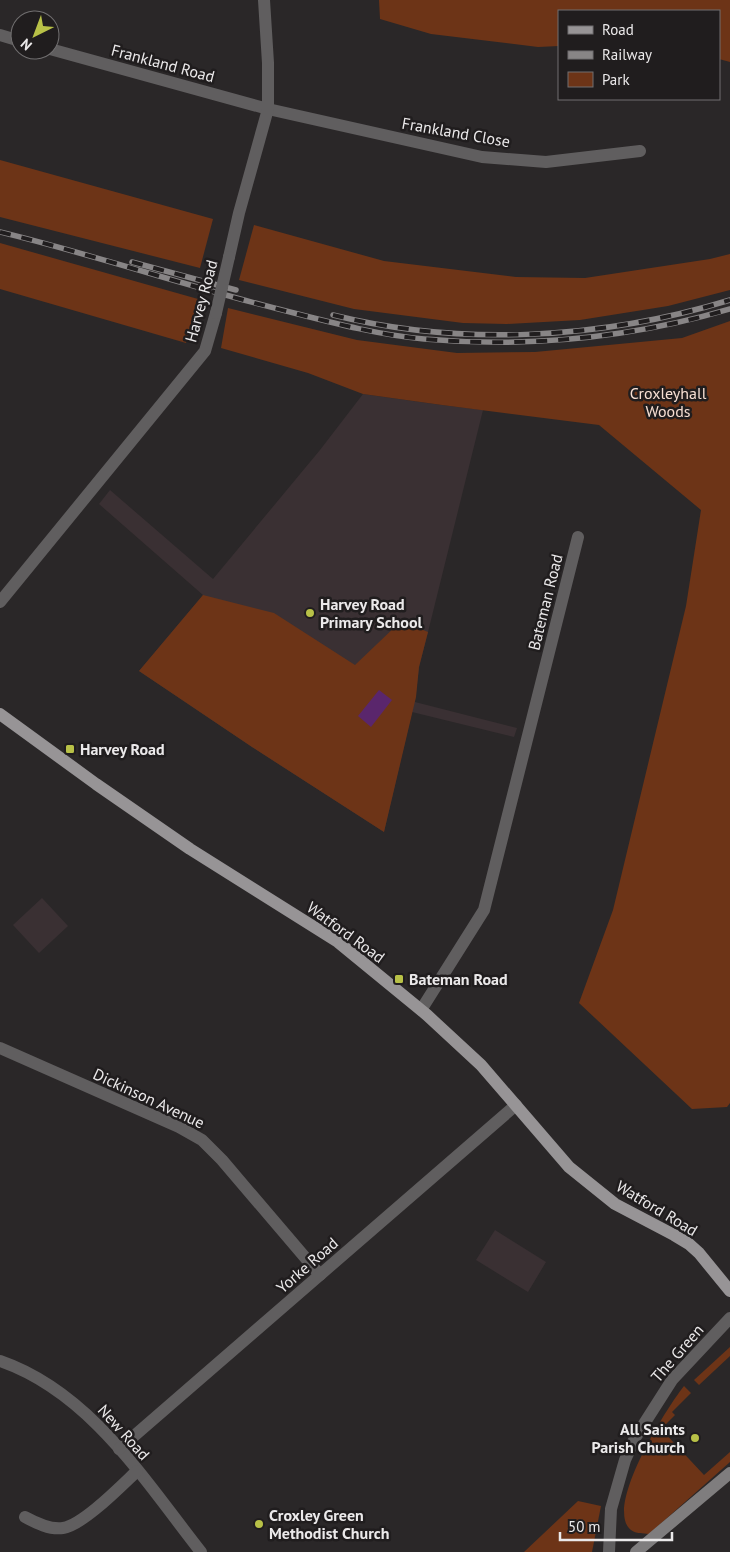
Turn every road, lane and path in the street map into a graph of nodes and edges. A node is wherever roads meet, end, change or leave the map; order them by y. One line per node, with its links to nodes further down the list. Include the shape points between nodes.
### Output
1 (264, 0): 3 (street, Harvey Road)
2 (60, 52): 3 (street, Frankland Road)
3 (268, 109): 4 (street, Frankland Close, via 482,157 546,162); 6 (street, Harvey Road, bridge, via 206,351)
4 (640, 151)
5 (578, 536): 8 (street, Bateman Road, via 484,910)
6 (0, 602)
7 (0, 714): 8 (main road, Watford Road, via 190,850 338,942)
8 (421, 1010): 10 (main road, Watford Road, via 481,1065)
9 (0, 1048): 11 (street, Dickinson Avenue, via 202,1140)
10 (516, 1105): 11 (street, Yorke Road); 12 (main road, Watford Road, via 569,1167 615,1204 689,1244)
11 (320, 1275): 15 (street, Yorke Road)
12 (730, 1291)
13 (730, 1318): 21 (street, The Green, via 672,1380 635,1438 625,1460 612,1509)
14 (0, 1361): 15 (street, New Road, via 28,1372 67,1398)
15 (119, 1449): 16 (street, New Road)
16 (137, 1471): 18 (street, via 78,1522 62,1528 39,1524); 20 (street, New Road)
17 (730, 1473): 19 (street)
18 (25, 1517)
19 (643, 1550)
20 (201, 1552)
21 (609, 1552)

